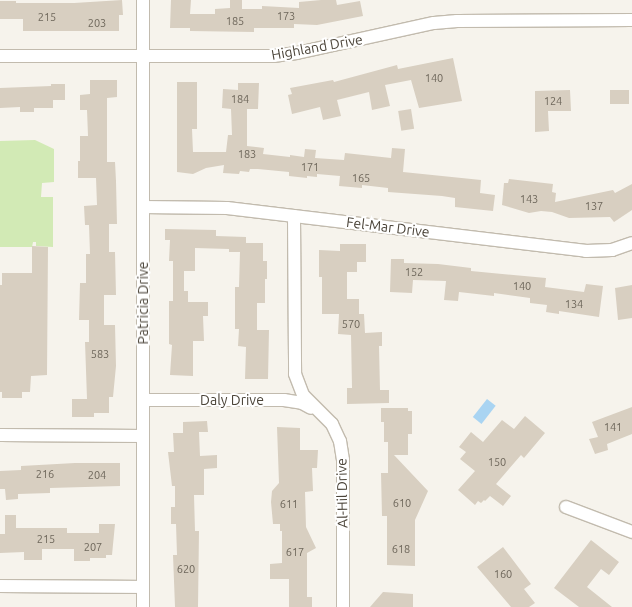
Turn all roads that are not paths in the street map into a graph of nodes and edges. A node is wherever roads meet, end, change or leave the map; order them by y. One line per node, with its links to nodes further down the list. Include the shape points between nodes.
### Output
1 (142, 0): 4 (street, Patricia Drive)
2 (632, 20): 4 (street, Highland Drive, via 457,21 434,23 296,54)
3 (0, 56): 4 (street, Highland Drive)
4 (143, 56): 5 (street, Patricia Drive)
5 (143, 207): 6 (street, Fel-Mar Drive, via 227,208); 8 (street, Patricia Drive)
6 (294, 216): 7 (street, Fel-Mar Drive, via 586,251 612,250); 9 (street, Al-Hil Drive, via 295,374 303,395)
7 (632, 243)
8 (143, 400): 9 (street, Daly Drive, via 284,400 302,403); 11 (street, Patricia Drive)
9 (318, 411): 17 (street, Al-Hil Drive, via 332,424 340,441 343,460)
10 (0, 435): 11 (street)
11 (143, 436): 15 (street, Patricia Drive)
12 (566, 507): 13 (street)
13 (632, 532)
14 (0, 586): 15 (street)
15 (143, 586): 16 (street, Patricia Drive)
16 (143, 607)
17 (343, 607)

